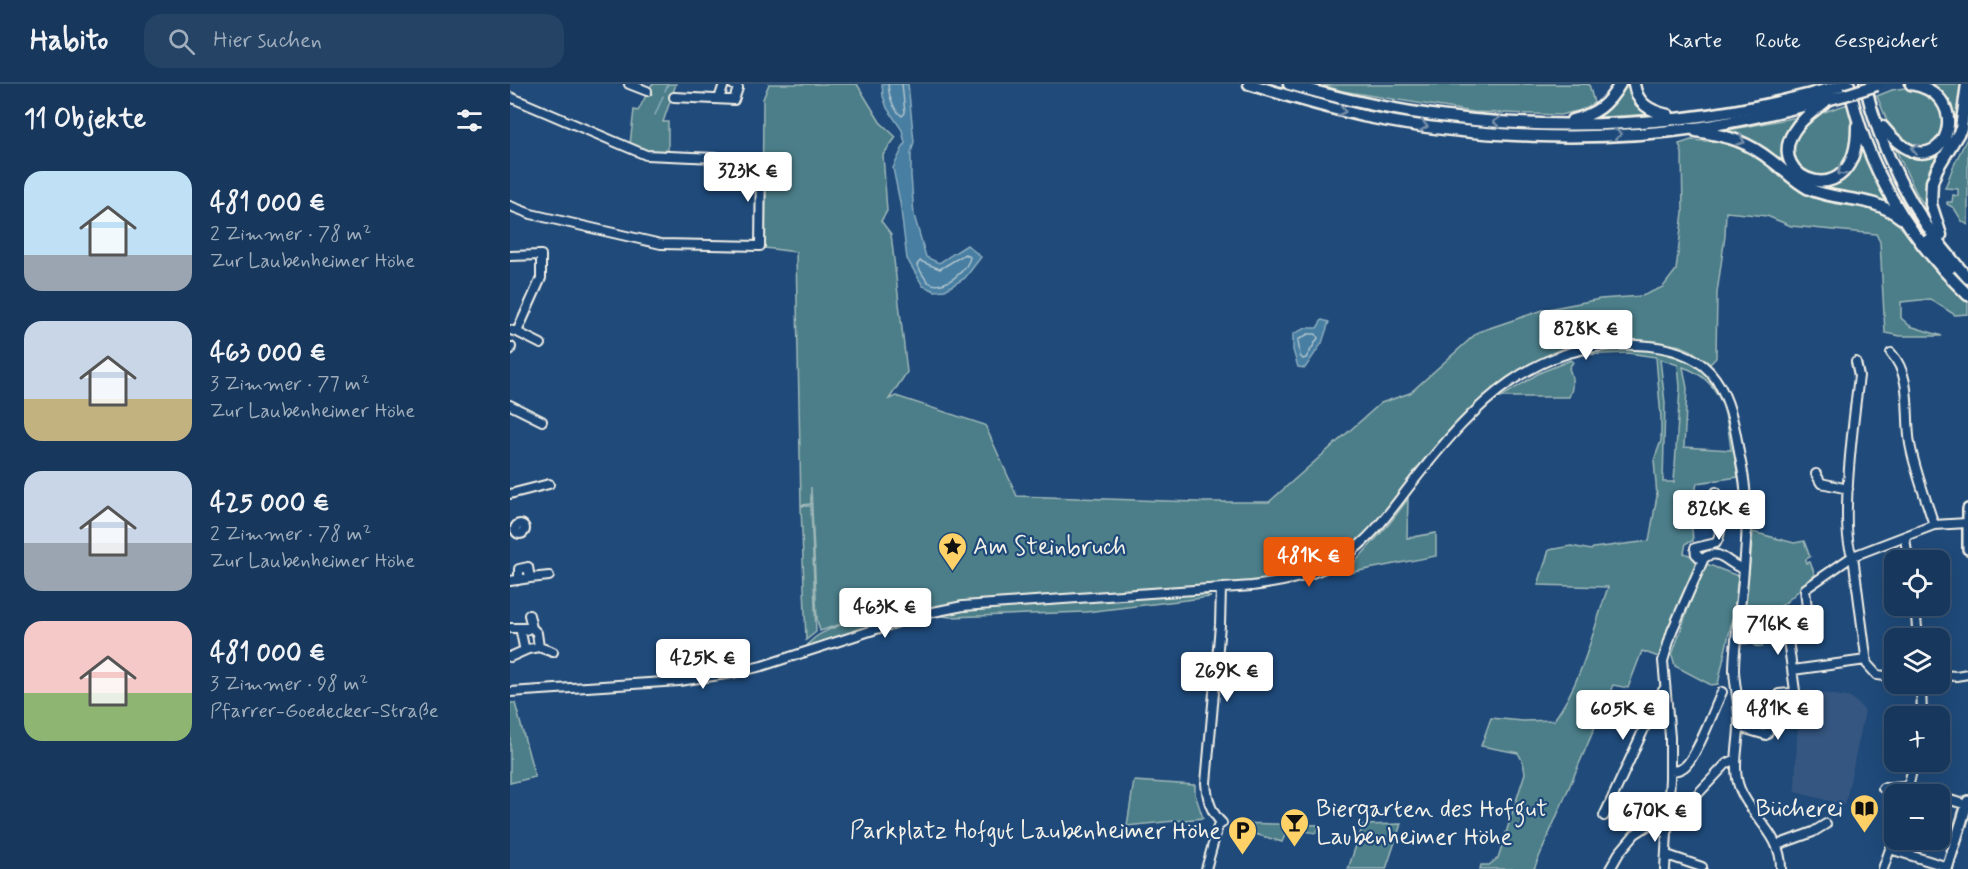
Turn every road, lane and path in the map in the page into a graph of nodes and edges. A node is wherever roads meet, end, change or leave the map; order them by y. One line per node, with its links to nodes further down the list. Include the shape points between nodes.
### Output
1 (629, 84): 14 (street)
2 (724, 84): 17 (street)
3 (732, 84): 17 (street, via 738,88 734,100)
4 (1249, 84): 23 (highway, one-way to 23, via 1313,104 1403,123 1473,132 1558,136)
5 (1289, 84): 21 (highway, one-way to 5, via 1444,117 1352,101)
6 (1620, 84): 21 (highway, via 1600,110)
7 (1634, 84): 19 (highway, via 1644,106)
8 (1856, 84): 28 (highway, via 1868,129 1890,182 1927,240)
9 (1865, 84): 28 (highway, via 1882,141 1903,189)
10 (1876, 84): 13 (highway, bridge); 22 (highway)
11 (1911, 84): 22 (highway, one-way to 22, via 1936,90 1949,100 1954,118 1949,138 1936,148 1916,152 1900,144)
12 (1967, 84): 26 (highway, via 1961,129 1932,182 1931,204)
13 (1846, 87): 18 (highway); 19 (highway); 20 (highway)
14 (647, 91)
15 (510, 97): 24 (street, via 646,155 761,160 760,246 661,244)
16 (674, 97): 17 (street)
17 (719, 99)
18 (1828, 100): 20 (highway, one-way to 18, via 1855,151 1844,171 1825,181 1800,175 1788,156 1790,137 1802,120); 23 (highway)
19 (1677, 118): 21 (highway)
20 (1857, 119): 25 (highway, via 1879,175)
21 (1555, 124)
22 (1883, 127): 26 (highway, via 1915,195)
23 (1684, 129): 25 (highway, one-way to 25, via 1747,143 1808,188 1874,203)
24 (510, 206)
25 (1905, 222): 28 (highway, via 1934,260)
26 (1941, 235): 28 (highway)
27 (510, 255): 31 (street, via 541,255 541,278)
28 (1963, 277): 29 (highway); 30 (highway)
29 (1968, 288)
30 (1968, 295)
31 (513, 331): 32 (street)
32 (541, 344)
33 (1891, 353): 44 (street, via 1899,362 1905,385 1910,444)
34 (1856, 362): 39 (street)
35 (510, 405): 36 (street)
36 (542, 421)
37 (1816, 474): 39 (street, via 1821,483)
38 (549, 484): 41 (street)
39 (1848, 489): 48 (street, via 1848,535)
40 (1716, 492): 49 (street, via 1720,504 1719,538 1716,543 1695,548)
41 (510, 494)
42 (1968, 509): 43 (main road)
43 (1967, 523): 44 (street); 46 (main road)
44 (1934, 525): 45 (street)
45 (1905, 537): 47 (street); 48 (street)
46 (1968, 549)
47 (1907, 550)
48 (1853, 556): 56 (street, via 1805,589); 63 (street)
49 (1702, 560): 50 (street, via 1718,554); 68 (street, via 1666,649)
50 (1744, 569): 53 (street, via 1745,487 1731,412 1720,384 1698,362 1678,351 1607,345 1555,357 1514,378 1484,402 1452,435 1375,531 1342,559 1309,575); 71 (street, via 1735,663)
51 (549, 576): 52 (street)
52 (510, 581)
53 (1221, 588): 69 (street, via 963,606 923,614 733,672 679,681); 83 (street, via 1206,783 1210,806 1222,823)
54 (529, 615): 58 (street)
55 (1785, 618): 64 (street)
56 (1808, 618)
57 (510, 628): 58 (street)
58 (530, 629): 59 (street, via 537,633); 60 (street, via 521,632)
59 (539, 647): 60 (street); 61 (street)
60 (528, 649): 62 (street)
61 (553, 652)
62 (510, 657)
63 (1866, 660): 64 (street); 66 (street, via 1870,669)
64 (1793, 670): 71 (street, via 1793,692 1779,694 1767,734)
65 (1968, 674): 67 (street)
66 (1884, 676)
67 (1950, 676)
68 (1665, 688): 73 (street); 76 (street)
69 (510, 692)
70 (1722, 692): 73 (street, via 1686,765)
71 (1739, 727): 72 (street)
72 (1736, 759): 77 (street, via 1726,764 1676,817); 79 (street, via 1740,789)
73 (1670, 771): 77 (street)
74 (1950, 799): 75 (street)
75 (1967, 803): 82 (main road)
76 (1604, 816)
77 (1669, 818): 80 (street); 84 (street, via 1658,819 1635,834)
78 (1826, 824): 79 (street)
79 (1777, 845): 86 (street)
80 (1667, 855): 81 (street); 85 (street)
81 (1702, 867)
82 (1948, 868): 87 (street, via 1890,849)
83 (1206, 869)
84 (1610, 869)
85 (1665, 869)
86 (1781, 869)
87 (1884, 869)

